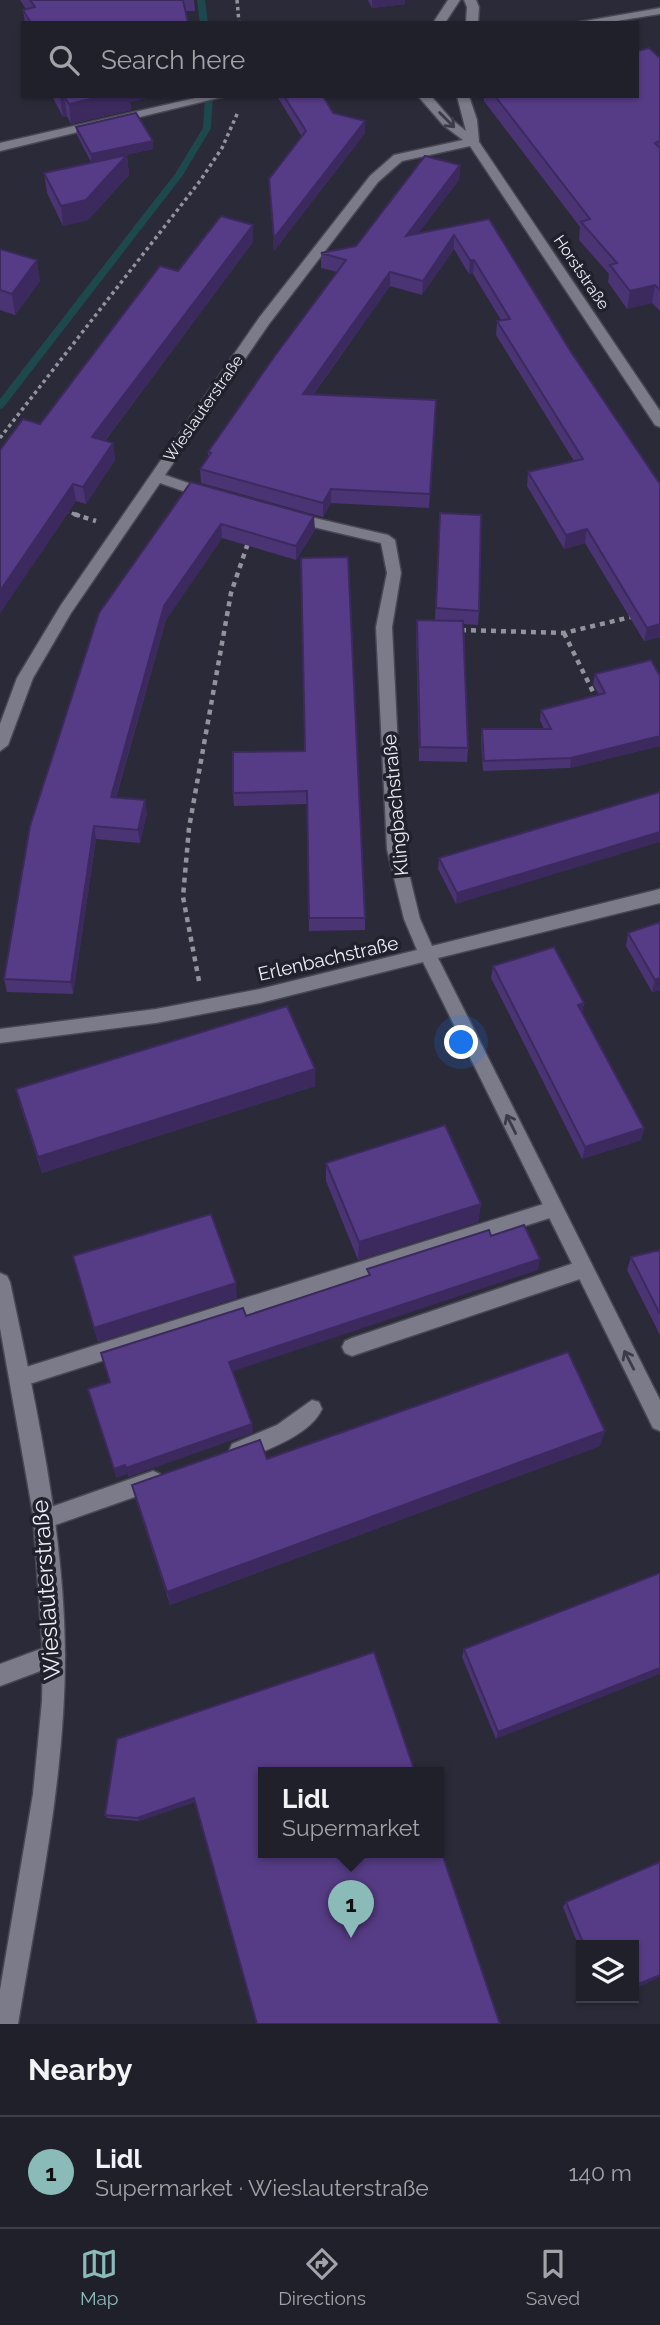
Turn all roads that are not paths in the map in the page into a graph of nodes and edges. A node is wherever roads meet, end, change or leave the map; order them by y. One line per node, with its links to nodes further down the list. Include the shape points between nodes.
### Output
1 (454, 0): 4 (street)
2 (470, 0): 5 (street)
3 (660, 11): 6 (street)
4 (440, 21)
5 (472, 21)
6 (593, 21)
7 (212, 98): 11 (street)
8 (426, 98): 10 (street, Horststraße, one-way to 10)
9 (464, 98): 10 (street, Horststraße)
10 (473, 142): 12 (street, Horststraße); 13 (street, Wieslauterstraße, via 389,162 264,321)
11 (0, 147)
12 (660, 422)
13 (156, 477): 14 (street); 16 (street, Wieslauterstraße, via 45,642)
14 (220, 498)
15 (262, 510): 18 (street, Klingbachstraße, via 388,540 394,556 384,627 395,849 412,919)
16 (0, 745)
17 (660, 896): 18 (street, Erlenbachstraße)
18 (428, 956): 19 (street, Erlenbachstraße, via 205,1007); 20 (street, Klingbachstraße, one-way to 18)
19 (0, 1037)
20 (553, 1209): 21 (street, Klingbachstraße); 24 (street)
21 (583, 1269): 23 (street); 26 (street, Klingbachstraße, one-way to 21)
22 (0, 1282): 24 (street, Wieslauterstraße)
23 (352, 1347)
24 (20, 1378): 29 (street, Wieslauterstraße)
25 (312, 1409): 27 (street, via 284,1432)
26 (660, 1422)
27 (214, 1460)
28 (174, 1474): 29 (street)
29 (44, 1519): 30 (street, Wieslauterstraße)
30 (54, 1655): 31 (street); 32 (street, Wieslauterstraße, via 42,1814)
31 (0, 1675)
32 (6, 2024)

